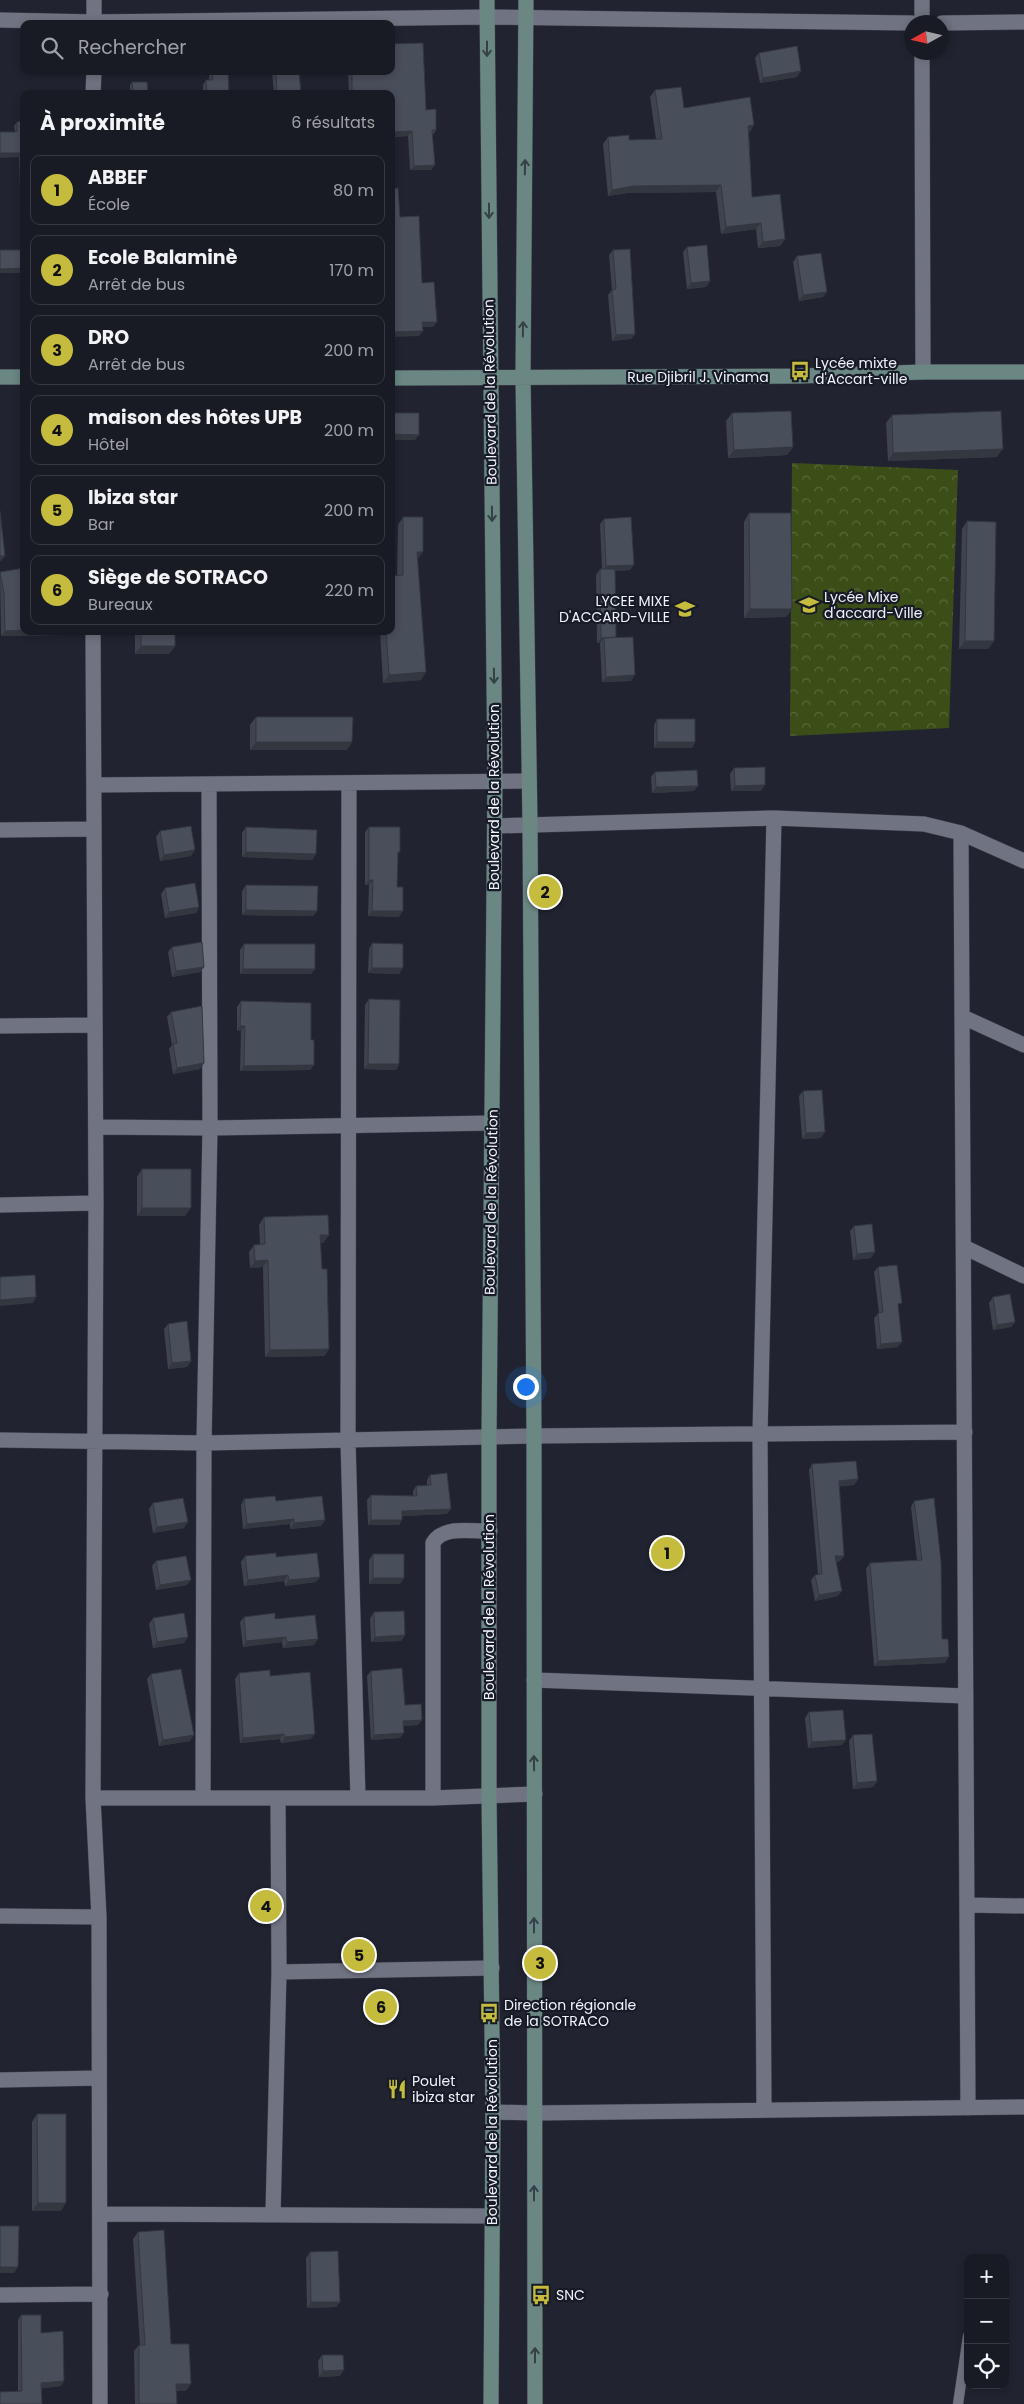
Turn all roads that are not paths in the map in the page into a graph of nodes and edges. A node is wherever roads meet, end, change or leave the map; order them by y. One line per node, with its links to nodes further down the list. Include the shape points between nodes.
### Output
1 (94, 0): 9 (street)
2 (487, 0): 6 (main road, Boulevard de la Révolution)
3 (526, 0): 7 (main road)
4 (922, 0): 5 (street)
5 (922, 15)
6 (487, 17): 7 (street); 10 (street); 24 (main road, Boulevard de la Révolution, one-way to 24)
7 (526, 17): 13 (street); 23 (main road, one-way to 7)
8 (0, 20): 11 (street)
9 (94, 20)
10 (290, 20)
11 (20, 21)
12 (1024, 22): 14 (street)
13 (904, 23)
14 (949, 23)
15 (922, 60): 18 (street)
16 (94, 75): 17 (street)
17 (93, 90)
18 (923, 372): 19 (main road, Rue Djibril J. Vinama); 23 (main road, Rue Djibril J. Vinama)
19 (1024, 372)
20 (0, 377): 21 (main road)
21 (20, 377)
22 (395, 378): 24 (main road, Rue Djibril J. Vinama)
23 (523, 378): 24 (main road, Rue Djibril J. Vinama); 27 (main road)
24 (490, 379): 26 (main road, Boulevard de la Révolution, one-way to 26)
25 (93, 635): 30 (street)
26 (495, 780): 27 (street); 28 (street); 33 (main road, Boulevard de la Révolution)
27 (529, 781): 32 (main road)
28 (349, 783): 29 (street); 43 (street)
29 (209, 784): 30 (street); 45 (street)
30 (94, 785): 34 (street)
31 (774, 818): 32 (street); 36 (street, via 924,824); 51 (street)
32 (530, 824): 33 (street); 52 (main road)
33 (495, 826): 42 (main road, Boulevard de la Révolution)
34 (94, 829): 35 (street); 39 (street)
35 (0, 830)
36 (961, 833): 37 (street); 38 (street)
37 (1024, 861)
38 (963, 1017): 41 (street); 48 (street)
39 (95, 1025): 40 (street); 44 (street)
40 (0, 1026)
41 (1024, 1045)
42 (492, 1123): 43 (street); 53 (main road, Boulevard de la Révolution)
43 (350, 1125): 45 (street); 55 (street)
44 (96, 1127): 45 (street); 46 (street)
45 (210, 1128): 57 (street)
46 (96, 1203): 47 (street); 56 (street)
47 (0, 1205)
48 (964, 1247): 49 (street); 50 (street)
49 (1024, 1276)
50 (965, 1432): 51 (street); 61 (street)
51 (760, 1435): 52 (street); 60 (street)
52 (534, 1436): 53 (street); 59 (main road)
53 (489, 1437): 55 (street); 58 (main road, Boulevard de la Révolution)
54 (0, 1440): 56 (street)
55 (348, 1441): 57 (street); 67 (street)
56 (94, 1442): 57 (street); 64 (street)
57 (204, 1443): 65 (street)
58 (490, 1531): 63 (main road, Boulevard de la Révolution); 68 (street, via 444,1532 433,1543)
59 (534, 1680): 60 (street); 62 (main road, one-way to 59)
60 (761, 1688): 61 (street); 79 (street)
61 (966, 1696): 69 (street)
62 (535, 1794): 63 (street); 81 (main road, one-way to 62)
63 (489, 1796): 68 (street); 73 (main road, Boulevard de la Révolution)
64 (94, 1798): 65 (street); 72 (street)
65 (203, 1798): 66 (street)
66 (278, 1798): 67 (street); 74 (street)
67 (358, 1798): 68 (street)
68 (433, 1798)
69 (967, 1905): 70 (street); 78 (street)
70 (1024, 1906)
71 (0, 1916): 72 (street)
72 (99, 1917): 75 (street)
73 (492, 1968): 74 (street); 80 (main road, Boulevard de la Révolution)
74 (279, 1972): 83 (street)
75 (99, 2078): 76 (street); 82 (street)
76 (0, 2080)
77 (1024, 2107): 78 (street)
78 (968, 2108): 79 (street)
79 (764, 2110): 81 (street)
80 (493, 2112): 81 (street); 84 (main road, Boulevard de la Révolution)
81 (534, 2114): 90 (main road, one-way to 81)
82 (101, 2214): 83 (street); 85 (street)
83 (273, 2214): 84 (street)
84 (492, 2216): 89 (main road, Boulevard de la Révolution)
85 (101, 2294): 86 (street); 88 (street)
86 (0, 2295)
87 (967, 2344): 91 (lane)
88 (100, 2404)
89 (492, 2404)
90 (535, 2404)
91 (958, 2404)

